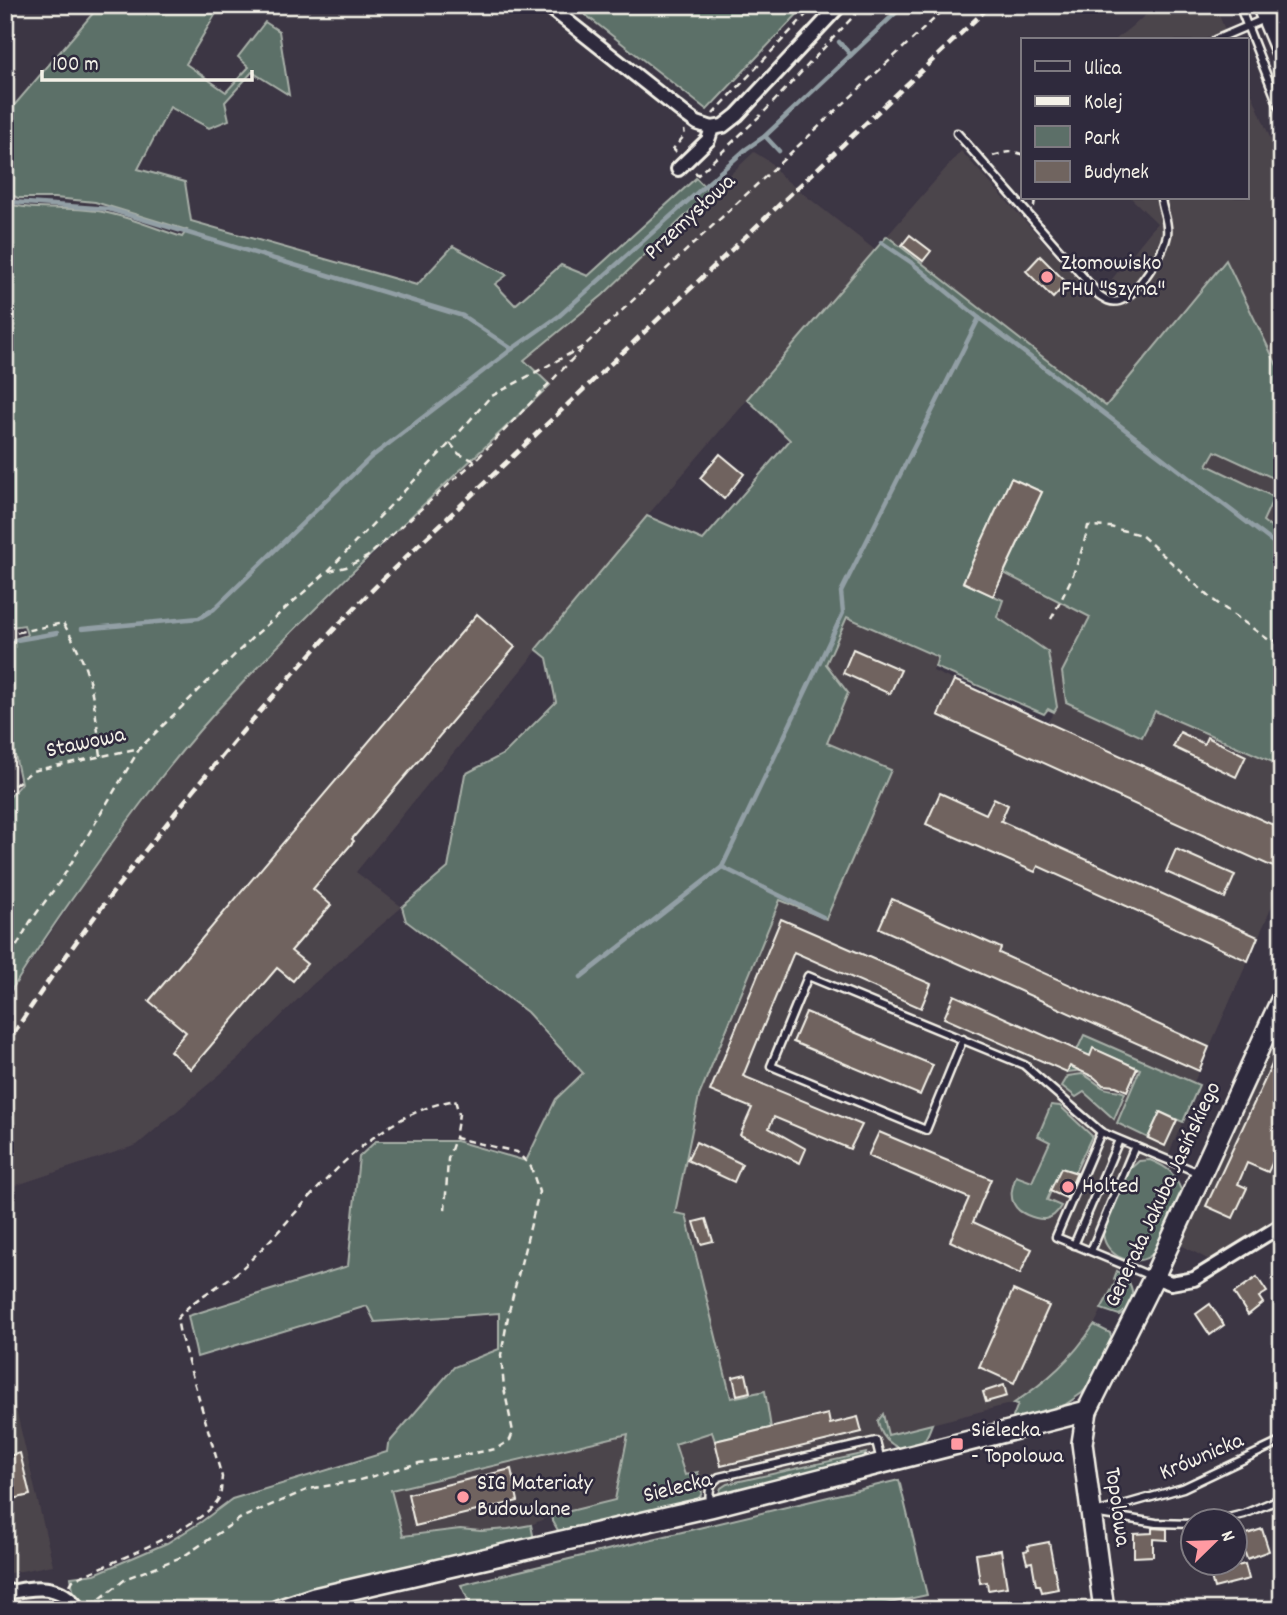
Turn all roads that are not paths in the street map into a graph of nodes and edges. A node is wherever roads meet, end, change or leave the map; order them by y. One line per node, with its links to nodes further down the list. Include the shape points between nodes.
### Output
1 (547, 5): 9 (street, via 697,123)
2 (840, 5): 9 (street, Przemysłowa, via 737,115 723,126)
3 (1239, 5): 5 (lane)
4 (1265, 11): 5 (lane); 7 (street)
5 (1248, 26): 6 (lane); 8 (lane)
6 (1220, 38)
7 (1282, 53)
8 (1282, 114)
9 (709, 122): 11 (street, Przemysłowa, via 708,141)
10 (957, 133): 12 (lane, via 1099,295 1111,302 1128,296 1161,254 1168,221)
11 (682, 166)
12 (1162, 200)
13 (1282, 998): 18 (street, Generała Jakuba Jasińskiego)
14 (963, 1039): 14 (lane, via 808,976 771,1066 926,1130); 15 (lane, via 1024,1065)
15 (1101, 1132): 16 (lane); 20 (lane, via 1056,1237)
16 (1119, 1140): 17 (lane); 20 (lane)
17 (1135, 1146): 18 (lane); 21 (lane)
18 (1200, 1174): 22 (street, Generała Jakuba Jasińskiego)
19 (1282, 1225): 22 (street, via 1194,1279 1171,1283)
20 (1074, 1244): 21 (lane)
21 (1091, 1251): 22 (lane)
22 (1154, 1277): 23 (street, Generała Jakuba Jasińskiego)
23 (1087, 1411): 27 (street, Topolowa, via 1082,1443); 31 (street, Sielecka)
24 (1282, 1441): 27 (lane, Krównicka, via 1183,1488)
25 (1282, 1498): 26 (lane)
26 (1248, 1512)
27 (1093, 1513): 28 (lane); 32 (street, Topolowa)
28 (1178, 1524)
29 (5, 1593): 30 (street, via 52,1588 64,1593)
30 (79, 1610)
31 (278, 1610)
32 (1104, 1610)

